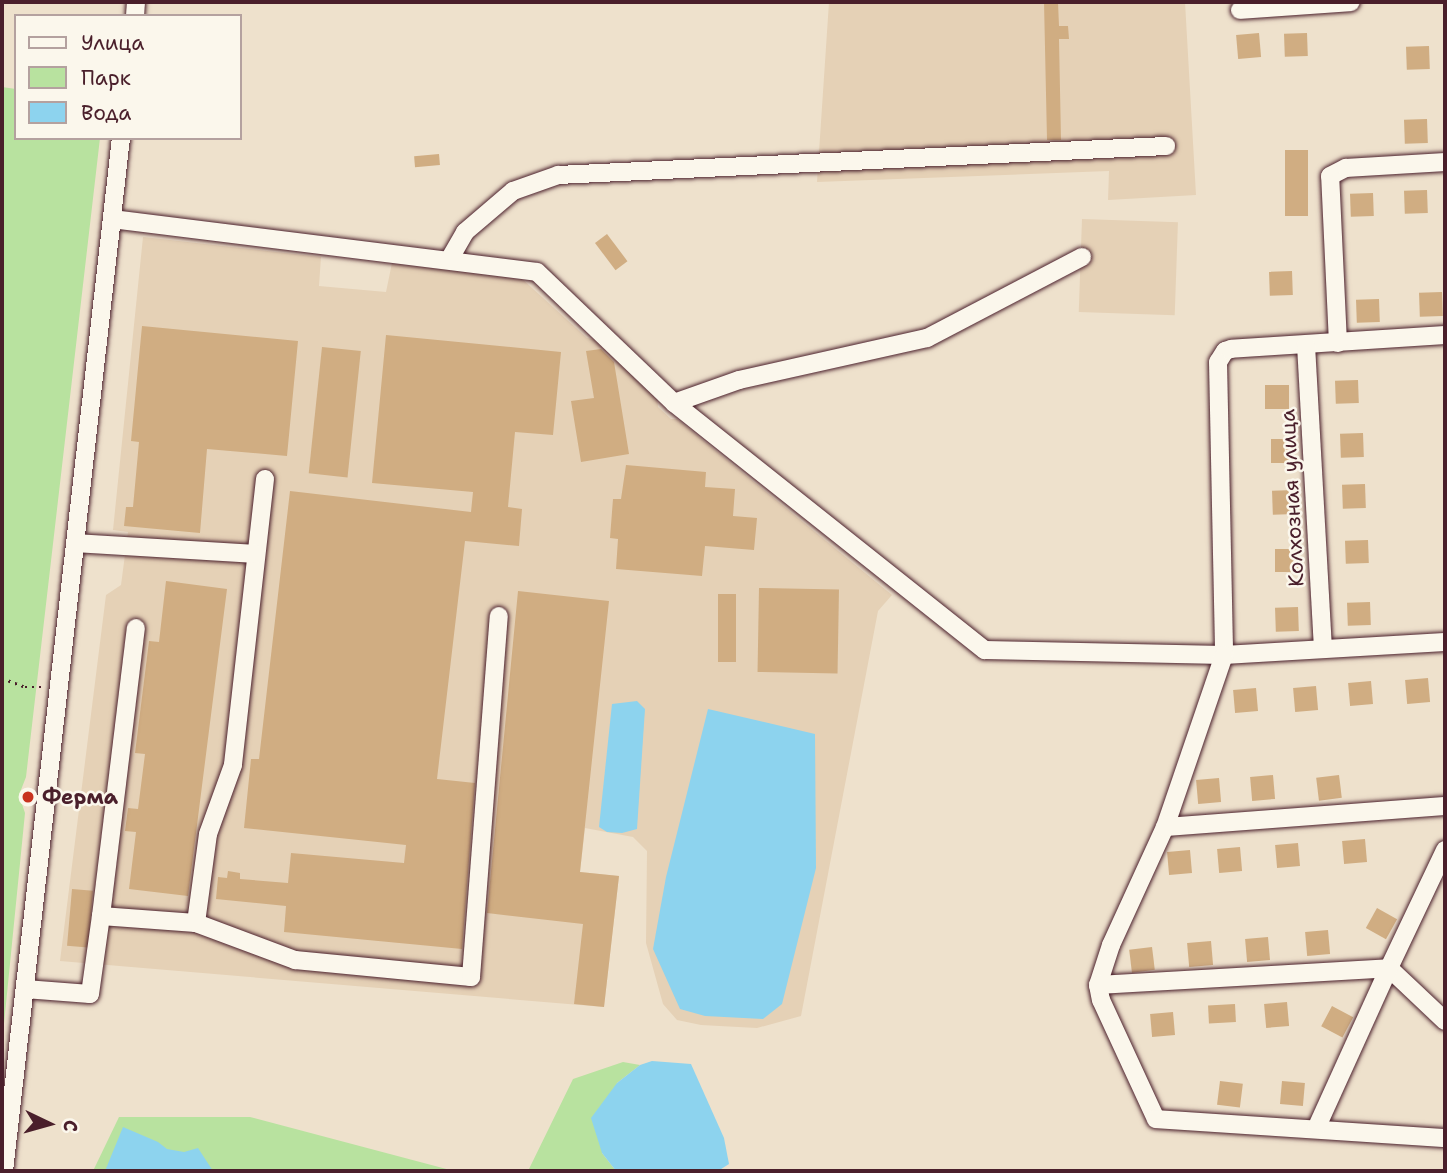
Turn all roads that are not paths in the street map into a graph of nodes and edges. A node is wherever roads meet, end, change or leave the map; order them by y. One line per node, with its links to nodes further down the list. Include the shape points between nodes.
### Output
1 (1351, 2): 2 (street)
2 (1240, 10)
3 (121, 140): 6 (street)
4 (1166, 146): 8 (street, via 558,175 513,191 465,232)
5 (1445, 162): 10 (street, via 1346,168 1330,176)
6 (112, 219): 8 (street); 14 (street)
7 (1082, 257): 12 (street, via 927,338 739,380)
8 (449, 260): 12 (street, via 537,272)
9 (1445, 335): 10 (street)
10 (1338, 343): 11 (street)
11 (1306, 345): 19 (street, Колхозная улица); 20 (street, via 1231,349 1218,362)
12 (674, 403): 20 (street, via 985,650)
13 (265, 479): 15 (street)
14 (75, 543): 15 (street); 28 (street)
15 (256, 554): 25 (street, via 233,765 208,834)
16 (499, 616): 25 (street, via 471,977 295,960)
17 (136, 628): 24 (street)
18 (1445, 642): 19 (street)
19 (1323, 648): 20 (street)
20 (1224, 655): 22 (street)
21 (1445, 806): 22 (street)
22 (1165, 827): 27 (street)
23 (1445, 850): 26 (street)
24 (101, 916): 25 (street); 28 (street, via 90,994)
25 (197, 923)
26 (1388, 968): 27 (street); 29 (street); 30 (street)
27 (1098, 985): 30 (street, via 1156,1118)
28 (25, 989): 32 (street)
29 (1445, 1021)
30 (1317, 1127): 31 (street)
31 (1445, 1138)
32 (4, 1171)

